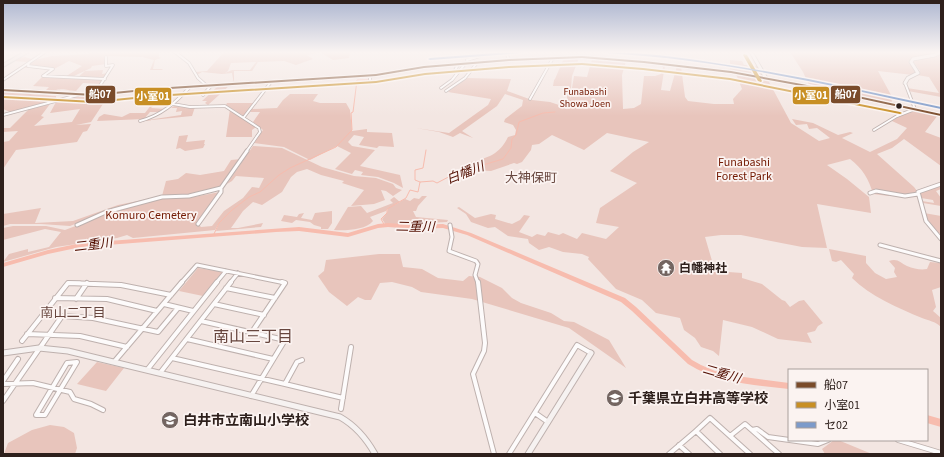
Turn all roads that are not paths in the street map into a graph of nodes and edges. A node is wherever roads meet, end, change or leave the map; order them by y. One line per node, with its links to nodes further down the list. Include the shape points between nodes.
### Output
1 (12, 73): 15 (street)
2 (47, 73): 14 (street, via 43,76)
3 (108, 73): 14 (street)
4 (195, 73): 19 (street)
5 (381, 73): 12 (main road)
6 (458, 73): 22 (street)
7 (469, 73): 24 (street)
8 (544, 73): 28 (street)
9 (735, 73): 13 (main road)
10 (763, 73): 13 (main road)
11 (917, 73): 18 (main road, via 908,78)
12 (370, 75): 16 (main road); 17 (street)
13 (766, 78): 30 (main road)
14 (105, 79): 26 (street)
15 (3, 80)
16 (271, 82): 20 (main road); 33 (street)
17 (370, 83)
18 (905, 83): 30 (street)
19 (207, 86): 20 (main road); 21 (main road)
20 (211, 86): 27 (street)
21 (190, 87): 26 (main road); 29 (street)
22 (441, 88)
23 (3, 90): 25 (main road)
24 (446, 91)
25 (78, 95): 26 (main road); 31 (street)
26 (94, 95)
27 (203, 95)
28 (530, 99)
29 (173, 104): 33 (street, via 197,108 225,106); 34 (street, via 162,114)
30 (915, 109): 32 (main road); 35 (street)
31 (3, 115)
32 (941, 115)
33 (244, 117): 37 (street, via 260,132)
34 (140, 120)
35 (874, 130)
36 (941, 184): 39 (street)
37 (221, 189): 40 (street); 41 (street, via 189,196 162,197 106,212)
38 (870, 194): 39 (street, via 876,191 905,196)
39 (918, 194): 43 (street, via 926,221)
40 (198, 224)
41 (77, 225)
42 (450, 225): 103 (street, via 452,237 449,251 476,260 478,264 475,275 479,285 485,343 473,374)
43 (941, 239)
44 (880, 245): 45 (street)
45 (941, 261)
46 (226, 271): 47 (street); 50 (street, via 197,265); 58 (street)
47 (238, 273): 49 (street); 52 (street, via 285,283)
48 (87, 283): 50 (street, via 121,285); 51 (street, via 68,284); 53 (street)
49 (226, 288): 52 (street); 55 (street)
50 (171, 295): 54 (street)
51 (55, 298): 53 (street); 63 (street)
52 (275, 298): 59 (street)
53 (76, 299): 57 (street, via 107,299)
54 (164, 304): 56 (street); 57 (street)
55 (214, 304): 59 (street); 60 (street)
56 (178, 308): 58 (street); 61 (street, via 158,332)
57 (157, 311): 61 (street)
58 (193, 311): 77 (street)
59 (264, 315): 62 (street)
60 (201, 321): 62 (street); 65 (street)
61 (143, 328): 64 (street, via 93,318 62,316); 67 (street)
62 (252, 332): 74 (street, via 285,340)
63 (27, 334): 64 (street); 66 (street)
64 (50, 334): 67 (street, via 80,336); 69 (street)
65 (187, 339): 72 (street); 74 (street)
66 (22, 341)
67 (127, 347): 76 (street)
68 (351, 347): 87 (street)
69 (39, 348): 70 (main road); 76 (main road, via 62,350); 81 (street)
70 (3, 353)
71 (591, 353): 91 (street, via 577,345); 92 (main road)
72 (172, 358): 78 (street); 79 (street)
73 (18, 359): 80 (street)
74 (273, 359): 79 (street)
75 (302, 360): 83 (street, via 297,362)
76 (114, 362): 77 (main road)
77 (147, 370): 78 (main road)
78 (160, 374): 86 (main road)
79 (262, 379): 83 (street); 86 (street)
80 (3, 381)
81 (15, 383): 82 (street); 84 (street, via 33,383); 88 (street)
82 (3, 384)
83 (285, 384): 87 (street)
84 (51, 389): 85 (street); 85 (street, via 36,415 45,415); 85 (street, via 67,363 77,362)
85 (59, 391): 90 (street, via 70,392 74,399)
86 (250, 396): 102 (main road, via 325,413 348,421 364,436)
87 (343, 398): 89 (street)
88 (3, 401)
89 (341, 409)
90 (103, 410)
91 (535, 413): 92 (street); 104 (street)
92 (548, 422): 105 (main road)
93 (752, 430): 95 (street, via 745,424); 96 (street, via 757,429 768,437); 110 (street)
94 (696, 431): 95 (street, via 710,418); 100 (street); 108 (street)
95 (730, 436): 109 (street)
96 (788, 440)
97 (797, 441): 98 (street, via 818,444)
98 (826, 441)
99 (901, 441): 101 (street)
100 (679, 445): 106 (street); 107 (street)
101 (941, 453)
102 (375, 454)
103 (494, 454)
104 (509, 454)
105 (528, 454)
106 (669, 454)
107 (689, 454)
108 (720, 454)
109 (750, 454)
110 (779, 454)

